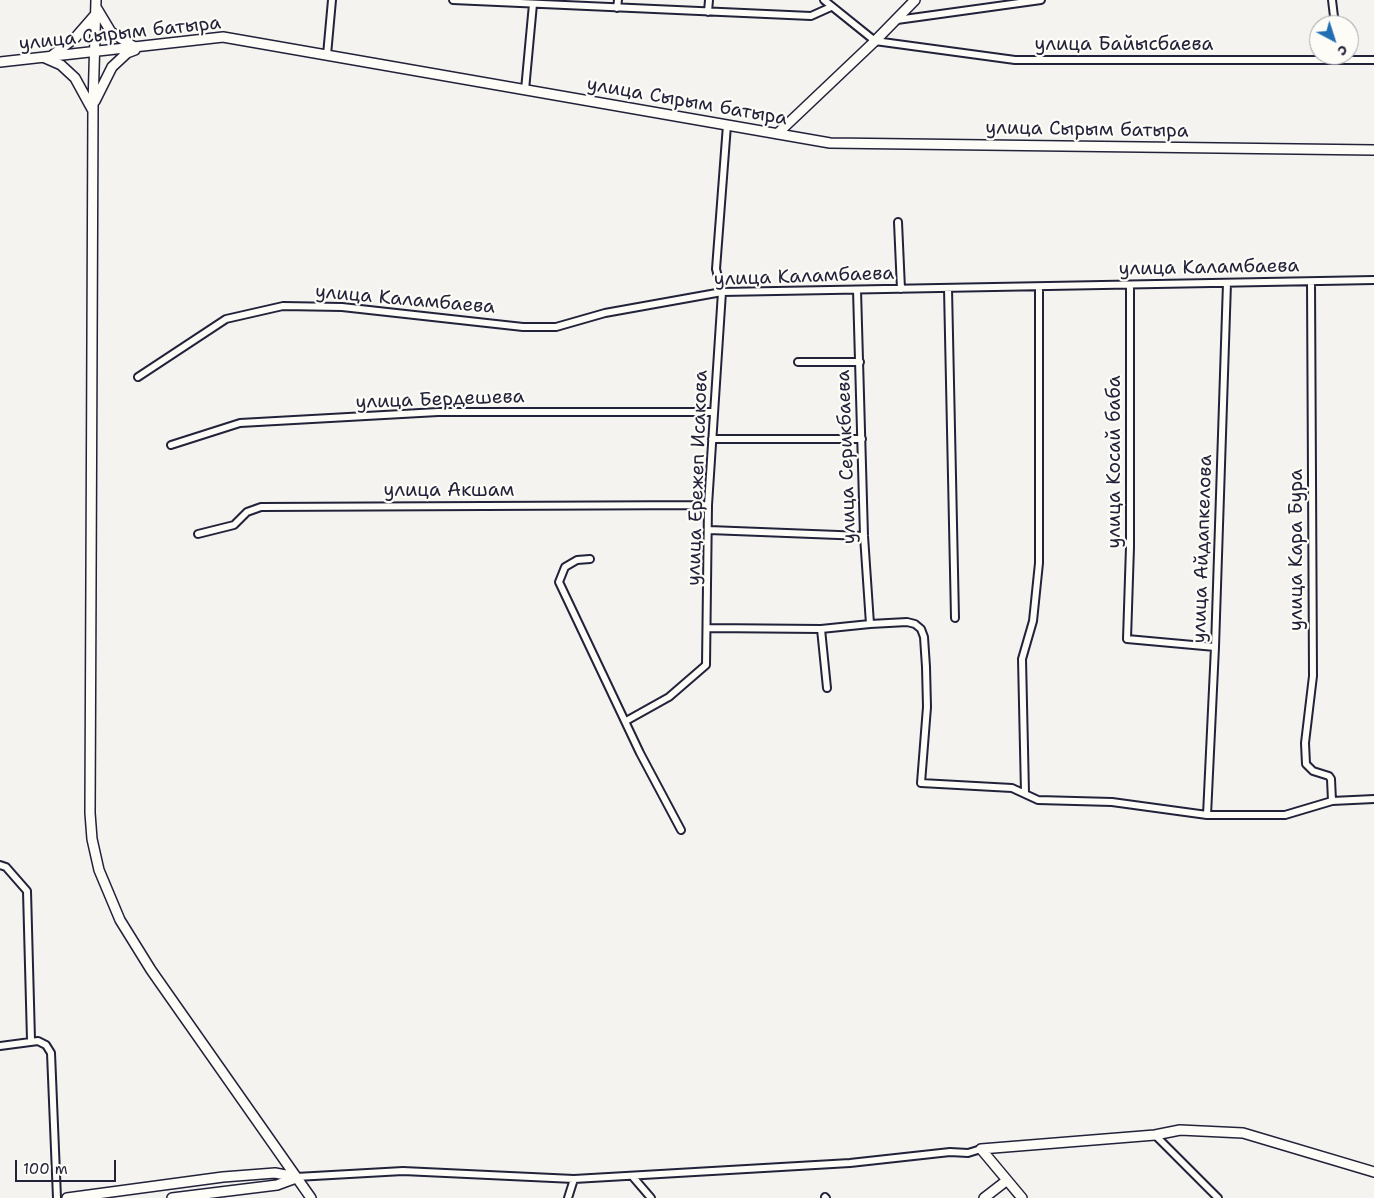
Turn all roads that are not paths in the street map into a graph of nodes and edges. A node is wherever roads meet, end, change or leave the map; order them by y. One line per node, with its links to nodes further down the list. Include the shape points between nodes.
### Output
1 (332, 0): 19 (street)
2 (453, 0): 9 (street)
3 (618, 0): 12 (street)
4 (709, 0): 13 (street)
5 (824, 0): 11 (street)
6 (915, 0): 15 (street)
7 (1041, 0): 15 (street)
8 (1332, 0): 14 (street)
9 (529, 2): 12 (street); 25 (street)
10 (96, 7): 17 (street, via 111,32); 18 (street); 20 (street, via 75,38)
11 (831, 7): 13 (street, via 811,16); 16 (street)
12 (617, 8): 13 (street)
13 (708, 12)
14 (1334, 15)
15 (897, 20): 16 (street)
16 (876, 41): 21 (street, улица Байысбаева, via 1014,60); 28 (street)
17 (140, 48): 18 (street, улица Сырым батыра); 19 (street, улица Сырым батыра, via 224,37); 26 (street, via 127,53 112,67)
18 (96, 52): 20 (street, улица Сырым батыра); 26 (street)
19 (326, 55): 25 (street, улица Сырым батыра)
20 (46, 57): 24 (street, улица Сырым батыра); 26 (street, via 75,78)
21 (1309, 57)
22 (1359, 59): 23 (street, улица Байысбаева)
23 (1374, 60)
24 (0, 62)
25 (525, 90): 27 (street, улица Сырым батыра)
26 (93, 109): 71 (street, via 92,839 99,870 120,920 151,970)
27 (728, 125): 28 (street, улица Сырым батыра); 39 (street, улица Ережеп Исакова, via 716,269)
28 (777, 134): 29 (street, улица Сырым батыра, via 830,143)
29 (1374, 150)
30 (898, 222): 37 (street)
31 (1374, 280): 32 (street, улица Каламбаева)
32 (1311, 282): 33 (street, улица Каламбаева); 61 (street, улица Кара Бура, via 1313,676 1305,743 1306,764 1331,779)
33 (1227, 283): 34 (street, улица Каламбаева); 56 (street, улица Айдапкелова)
34 (1130, 285): 35 (street, улица Каламбаева); 56 (street, улица Косай баба, via 1128,639)
35 (1039, 287): 36 (street, улица Каламбаева); 59 (street, via 1039,563 1033,621 1022,659)
36 (948, 288): 37 (street, улица Каламбаева); 52 (street)
37 (901, 289): 38 (street, улица Каламбаева)
38 (857, 290): 39 (street, улица Каламбаева); 41 (street, улица Серикбаева)
39 (722, 292): 42 (street, улица Каламбаева, via 605,313 556,327 523,327 342,307 284,306 226,319); 43 (street, улица Ережеп Исакова)
40 (798, 362): 41 (street)
41 (860, 362): 45 (street, улица Серикбаева)
42 (138, 377)
43 (714, 412): 44 (street, улица Ережеп Исакова); 46 (street, улица Бердешева, via 438,412 240,423)
44 (712, 439): 45 (street); 47 (street, улица Ережеп Исакова)
45 (862, 439): 50 (street, улица Серикбаева)
46 (171, 445)
47 (708, 506): 48 (street, улица Ережеп Исакова); 49 (street, улица Акшам, via 261,507 248,512 234,524)
48 (709, 530): 50 (street); 54 (street, улица Ережеп Исакова)
49 (198, 534)
50 (864, 536): 53 (street, улица Серикбаева)
51 (590, 559): 58 (street, via 577,560 565,567 559,582)
52 (955, 618)
53 (870, 624): 55 (street); 59 (street, via 907,622 921,629 924,637 927,707 921,783 1012,788)
54 (708, 628): 55 (street); 58 (street, улица Ережеп Исакова, via 706,665 669,697)
55 (821, 629): 57 (street)
56 (1215, 647): 62 (street, улица Айдапкелова)
57 (827, 688)
58 (626, 721): 63 (street)
59 (1025, 793): 62 (street, via 1038,800 1112,802)
60 (1374, 799): 61 (street)
61 (1332, 801): 62 (street, via 1285,815)
62 (1207, 815)
63 (681, 830)
64 (0, 866): 65 (street, via 6,867 27,891)
65 (31, 1040): 66 (street); 74 (street, via 46,1045 51,1053)
66 (0, 1046)
67 (1155, 1135): 68 (street); 69 (street, via 1180,1130 1243,1133); 82 (street)
68 (980, 1149): 70 (street, via 968,1153 950,1152 850,1163); 73 (street)
69 (1374, 1172)
70 (633, 1177): 72 (street); 79 (street)
71 (296, 1178): 72 (street, via 403,1171); 75 (street, via 276,1173 223,1177); 76 (street, via 277,1186); 77 (street)
72 (574, 1179): 78 (street)
73 (1006, 1181): 80 (street); 81 (street)
74 (57, 1198)
75 (67, 1198)
76 (172, 1198)
77 (311, 1198)
78 (568, 1198)
79 (650, 1198)
80 (984, 1198)
81 (1022, 1198)
82 (1218, 1198)

